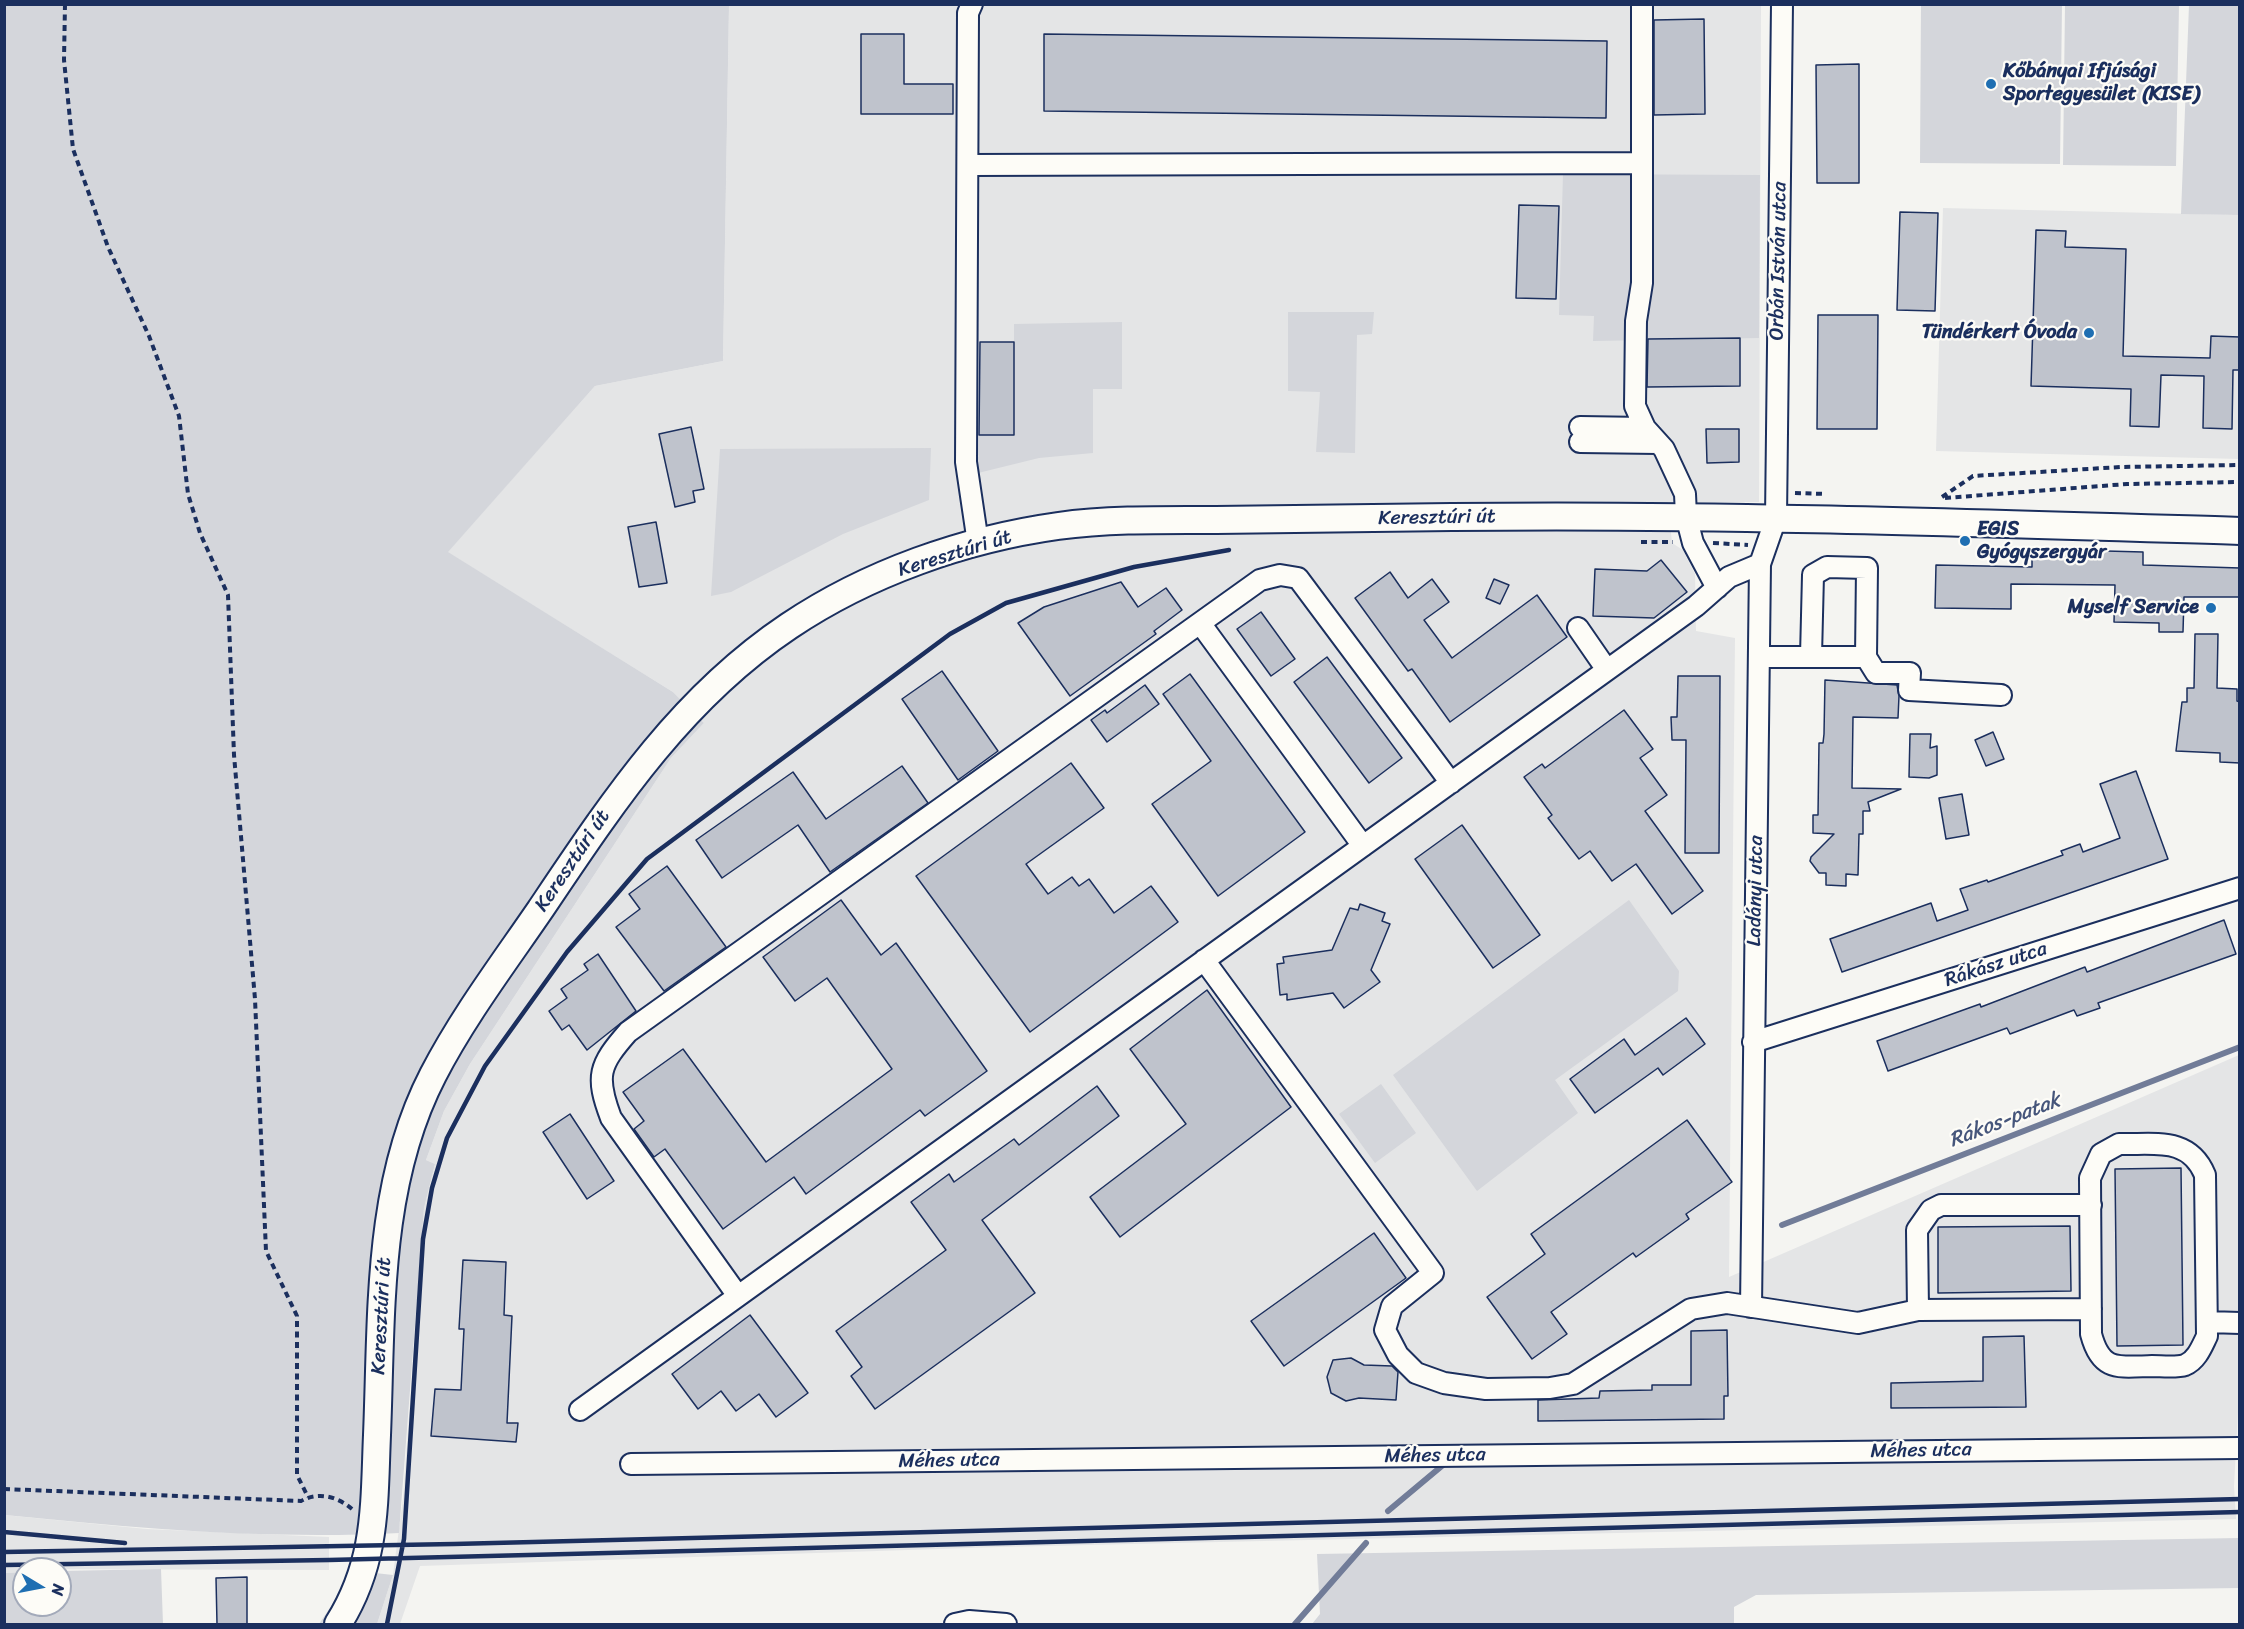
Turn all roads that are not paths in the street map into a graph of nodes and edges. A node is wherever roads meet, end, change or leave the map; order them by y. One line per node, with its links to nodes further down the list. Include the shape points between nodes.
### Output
1 (972, 4): 5 (street, via 968,13)
2 (1642, 4): 4 (street)
3 (1782, 4): 9 (street, Orbán István utca)
4 (1642, 163): 5 (street); 7 (street, via 1642,283 1636,321 1634,392 1635,406)
5 (968, 165): 11 (street, via 966,462)
6 (1580, 435): 7 (street)
7 (1652, 435): 8 (street, via 1684,494)
8 (1686, 516): 9 (main road, Keresztúri út); 11 (main road, Keresztúri út, via 1083,523); 13 (street, via 1694,543)
9 (1776, 518): 10 (main road, Keresztúri út); 12 (street, Ladányi utca)
10 (2240, 531)
11 (978, 543): 36 (main road, Keresztúri út, via 863,585 793,623 736,665 644,760 462,1026 417,1109 403,1148 385,1247 373,1528 361,1581)
12 (1763, 555): 13 (street); 17 (street, Ladányi utca)
13 (1717, 588): 19 (street)
14 (1200, 623): 21 (street, via 1260,580 1280,575 1298,578); 22 (street); 27 (street, via 628,1032 607,1056 599,1074 610,1118)
15 (1578, 628): 19 (street)
16 (1811, 656): 17 (street); 18 (street); 18 (street, via 1813,575 1827,567 1867,568)
17 (1759, 657): 25 (street, Ladányi utca)
18 (1866, 657): 20 (street, via 1876,673 1910,674 1910,690)
19 (1607, 670): 21 (street)
20 (2001, 695)
21 (1451, 783): 22 (street)
22 (1363, 846): 24 (street)
23 (2240, 888): 25 (street, Rákász utca)
24 (1204, 960): 27 (street); 28 (street, via 1433,1273 1392,1306 1385,1330 1398,1355 1416,1373 1444,1383 1476,1387 1550,1388 1573,1384 1691,1310 1726,1303)
25 (1753, 1042): 28 (street, Ladányi utca)
26 (2091, 1205): 29 (street); 30 (street, via 1941,1205 1931,1210 1917,1230); 31 (street, via 2090,1178 2101,1154 2110,1147 2171,1145 2190,1152 2205,1175)
27 (738, 1296): 33 (street)
28 (1751, 1307): 30 (street, via 1858,1323)
29 (2091, 1309): 30 (street); 31 (street, via 2096,1351 2116,1368 2184,1366 2202,1348)
30 (1918, 1310)
31 (2208, 1322): 32 (street)
32 (2240, 1323)
33 (580, 1410)
34 (2240, 1448): 35 (street, Méhes utca)
35 (631, 1464)
36 (338, 1624)
37 (955, 1624): 38 (street)
38 (1006, 1624)

